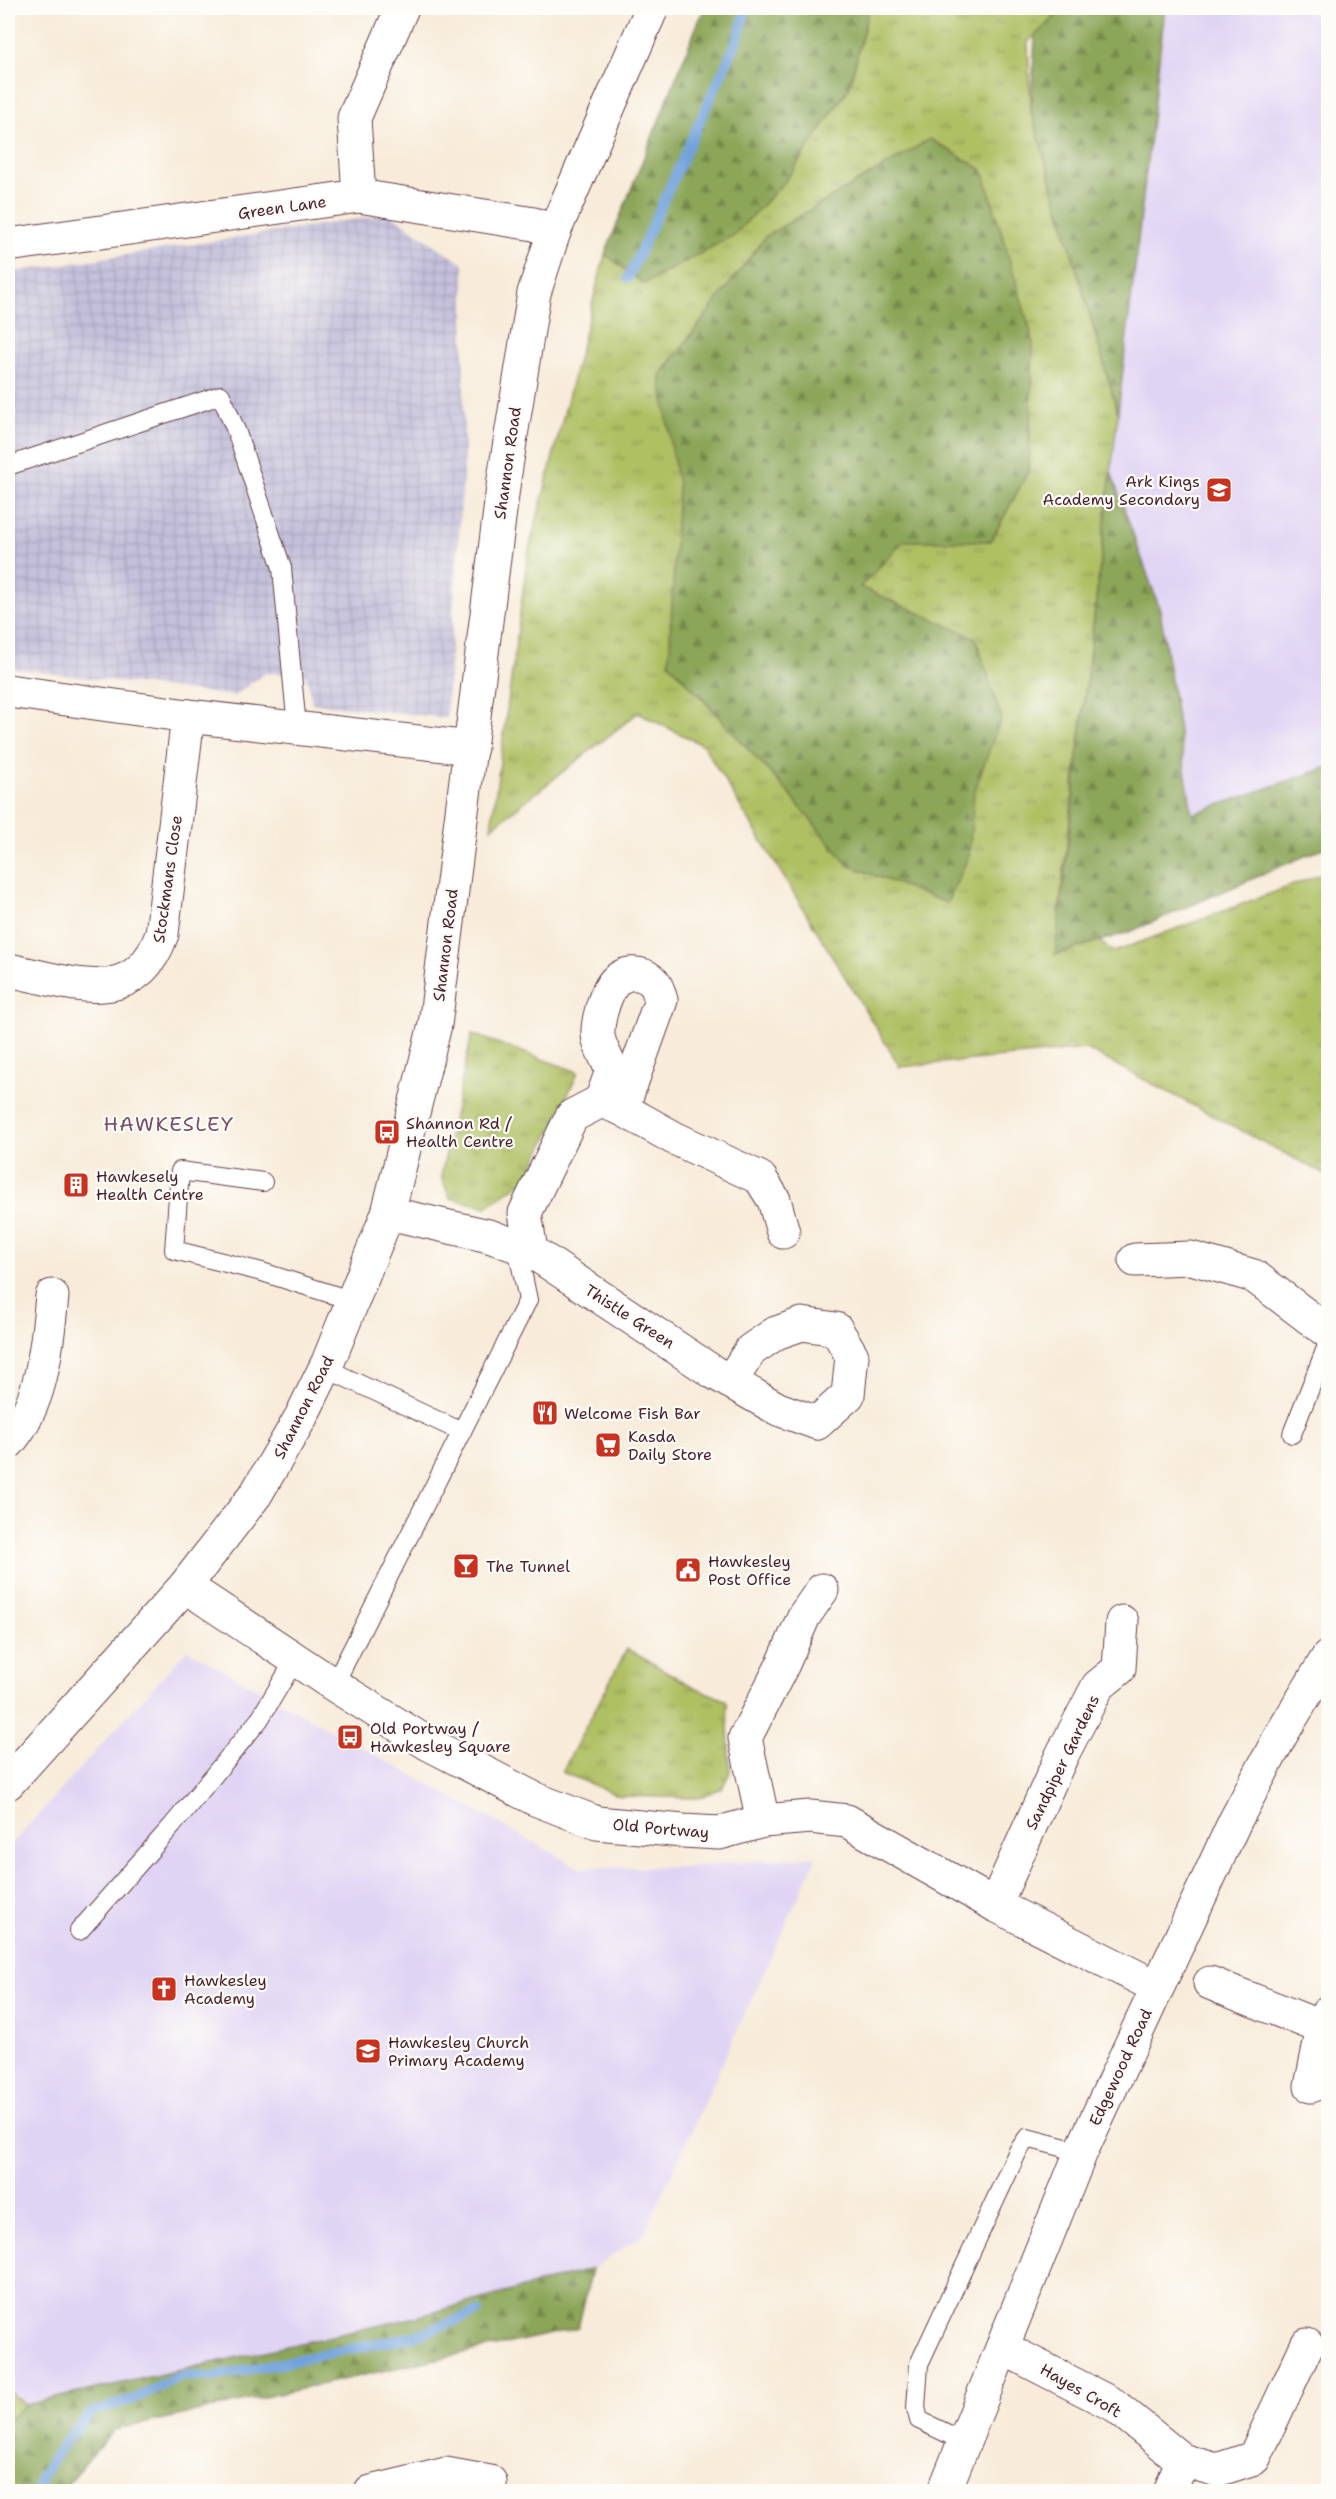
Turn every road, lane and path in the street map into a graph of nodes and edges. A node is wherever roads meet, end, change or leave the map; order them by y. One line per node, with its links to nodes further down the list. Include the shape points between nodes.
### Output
1 (402, 8): 3 (street, via 354,118)
2 (651, 8): 4 (street, Shannon Road)
3 (359, 196): 4 (street, Green Lane, via 534,224); 5 (street, Green Lane)
4 (554, 232): 10 (street, Shannon Road, via 534,293 506,467)
5 (8, 245)
6 (8, 466): 9 (lane, via 221,394 282,567)
7 (8, 691): 8 (street)
8 (188, 716): 9 (street); 11 (street, Stockmans Close, via 162,934 156,954 125,982 94,987)
9 (297, 728): 10 (street)
10 (471, 748): 13 (street, Shannon Road, via 435,1025)
11 (8, 970)
12 (263, 1182): 18 (lane, via 180,1171 174,1250)
13 (388, 1213): 15 (street, Thistle Green, via 489,1236); 18 (street, Shannon Road)
14 (783, 1232): 15 (street, via 774,1200 760,1178 611,1105 572,1116 525,1213)
15 (524, 1249): 22 (street, Thistle Green); 23 (lane, via 528,1300)
16 (1135, 1260): 19 (street, via 1191,1258 1254,1276)
17 (52, 1296): 25 (street, via 46,1355 27,1415)
18 (353, 1301): 21 (street, Shannon Road)
19 (1329, 1332)
20 (1329, 1343): 24 (lane)
21 (325, 1368): 23 (lane); 26 (street, Shannon Road, via 256,1494)
22 (730, 1382)
23 (462, 1432): 31 (lane)
24 (1292, 1434)
25 (8, 1443)
26 (185, 1586): 30 (street, Old Portway); 32 (street, Shannon Road)
27 (822, 1590): 33 (street, via 804,1616 745,1738)
28 (1122, 1622): 34 (street, Sandpiper Gardens, via 1119,1669 1098,1686 1062,1755)
29 (1329, 1657): 37 (street, Edgewood Road, via 1235,1821)
30 (295, 1660): 31 (street, Old Portway); 35 (lane, via 259,1720)
31 (334, 1685): 33 (street, Old Portway, via 427,1743 535,1798 597,1823 719,1833)
32 (8, 1783)
33 (763, 1821): 34 (street, Old Portway, via 810,1817 847,1821)
34 (995, 1905): 37 (street, Old Portway)
35 (79, 1931)
36 (1210, 1983): 38 (street)
37 (1157, 1987): 40 (street, Edgewood Road)
38 (1326, 2020): 39 (street)
39 (1311, 2086)
40 (1081, 2152): 42 (street, Edgewood Road); 43 (lane, via 1027,2138 919,2364 919,2420)
41 (1307, 2345): 44 (street, Hayes Croft, via 1254,2457 1217,2470)
42 (1003, 2348): 43 (street, Edgewood Road); 44 (street, Hayes Croft, via 1114,2405)
43 (965, 2442): 47 (street, Edgewood Road)
44 (1182, 2460): 48 (street)
45 (371, 2492): 46 (street, via 446,2474 490,2482)
46 (490, 2492)
47 (944, 2492)
48 (1170, 2492)

